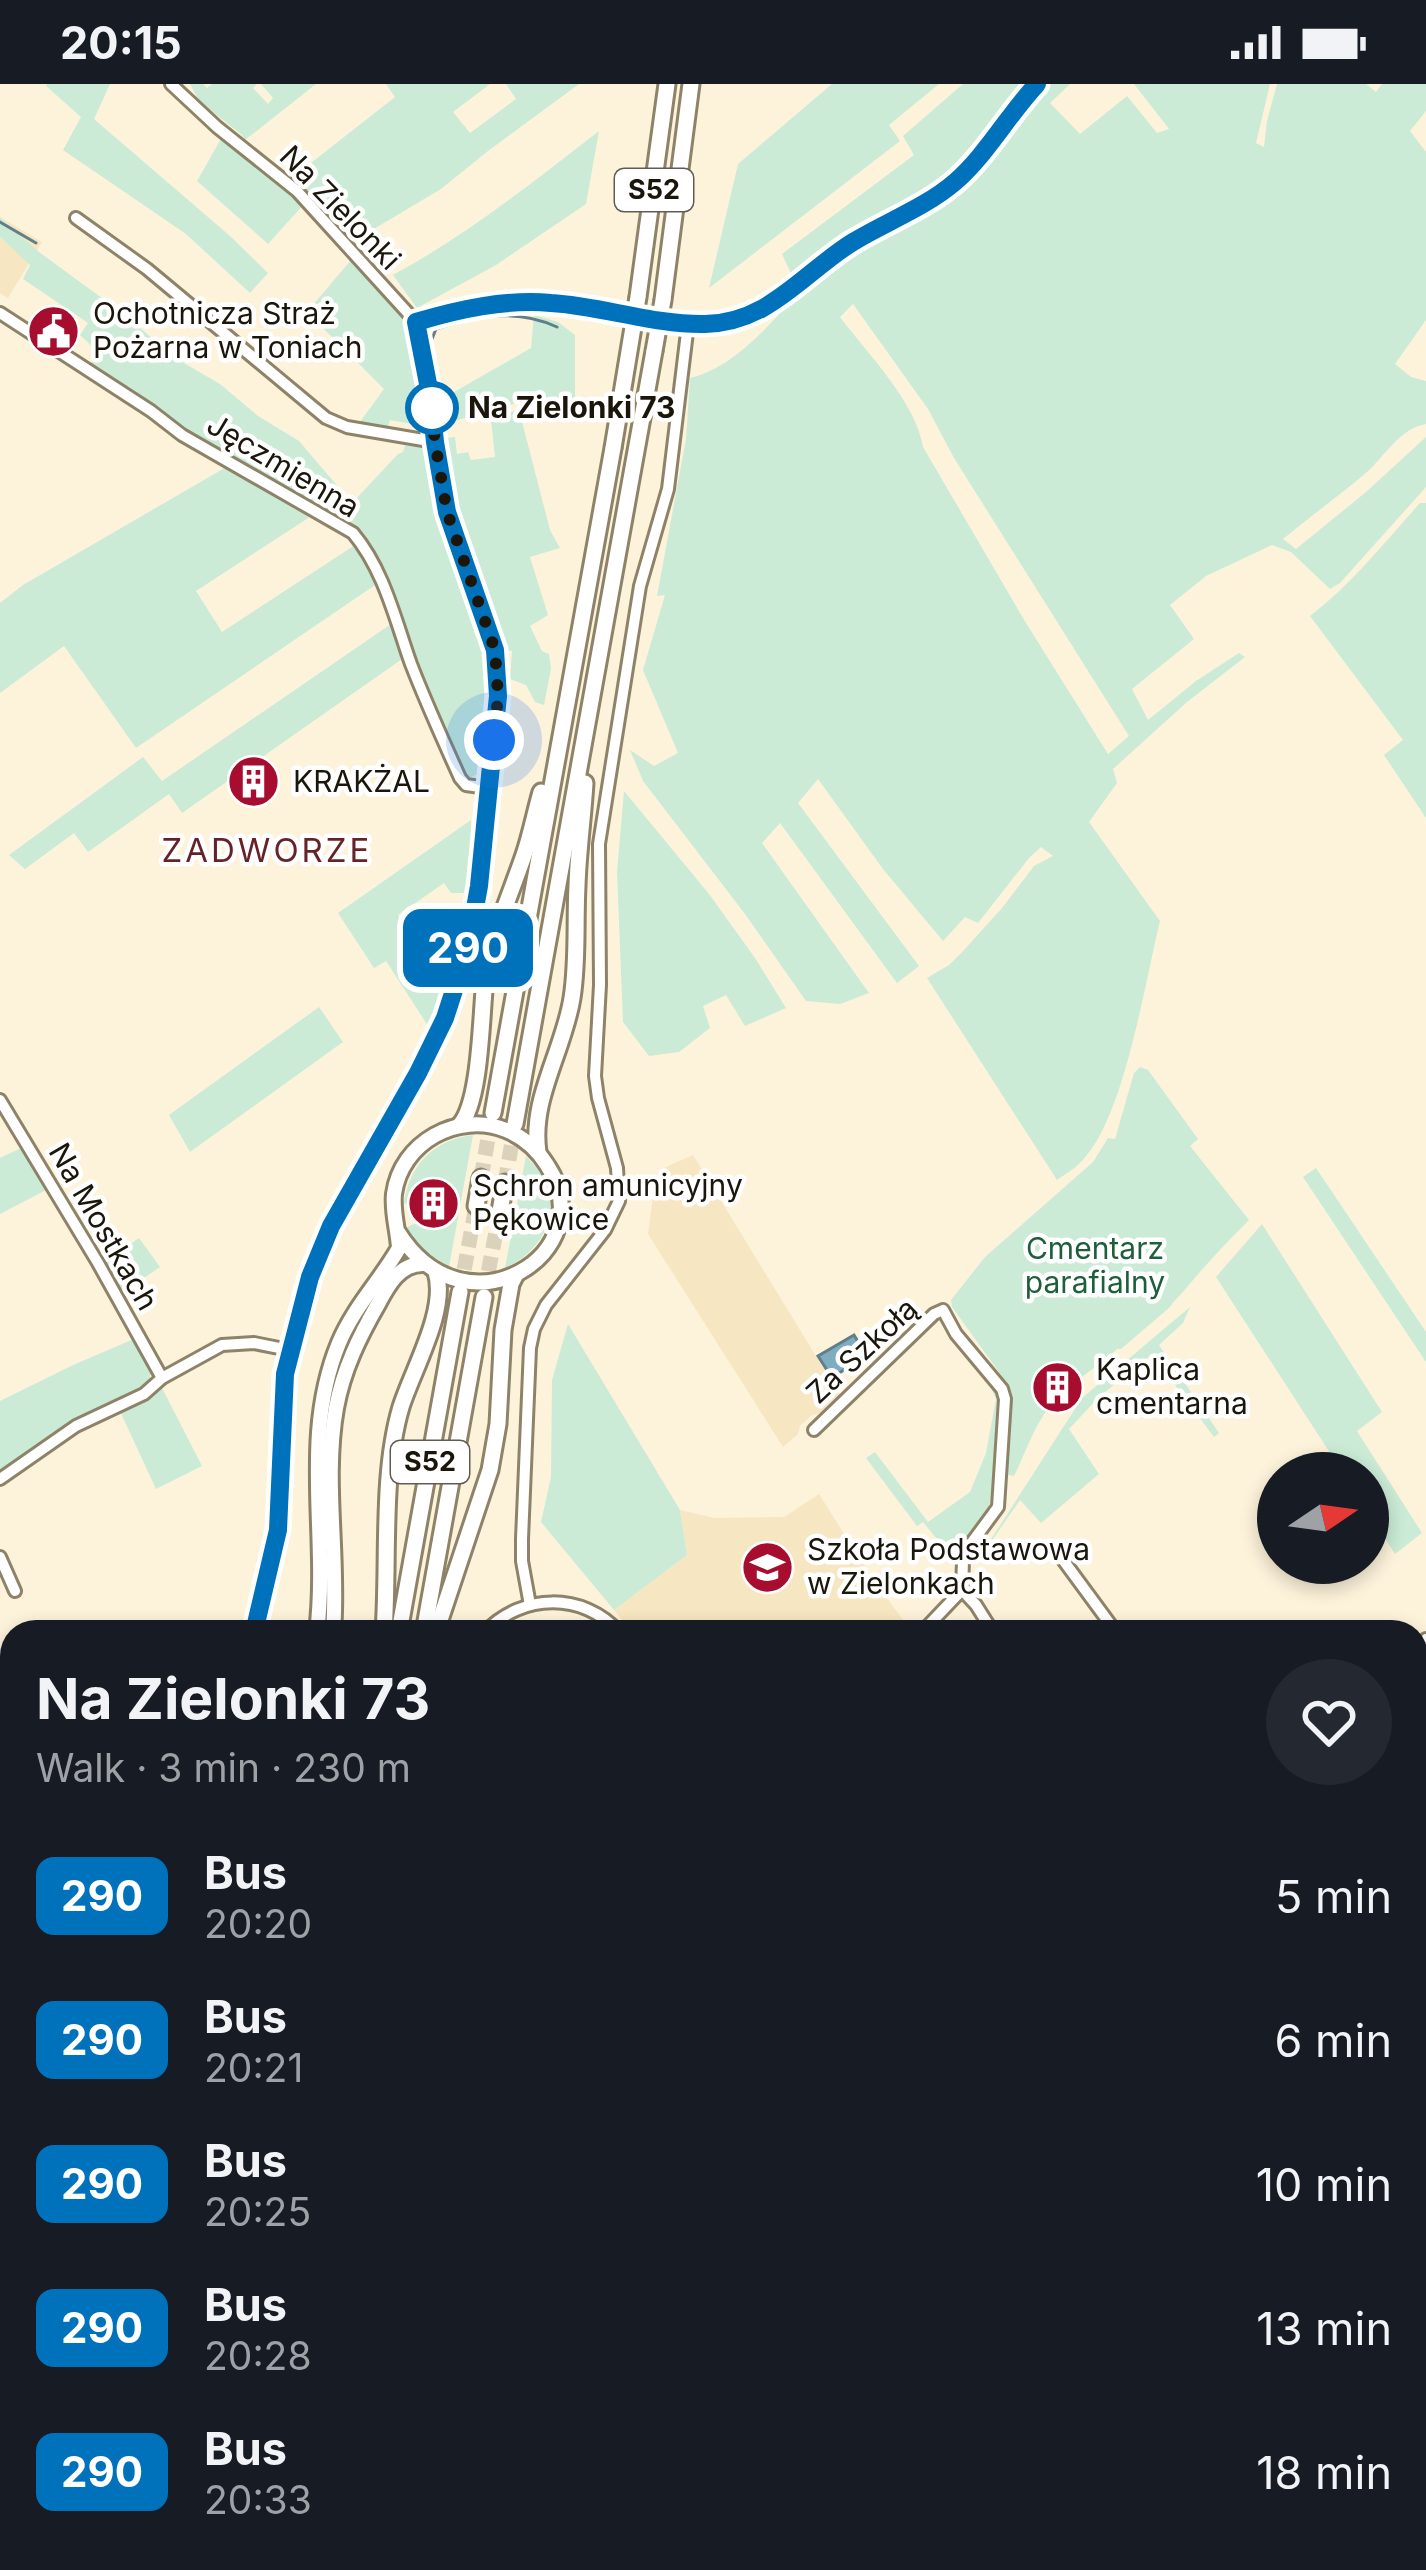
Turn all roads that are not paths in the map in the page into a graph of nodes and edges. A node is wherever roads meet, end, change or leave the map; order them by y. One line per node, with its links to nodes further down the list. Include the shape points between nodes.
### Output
1 (171, 84): 7 (street, Na Zielonki, via 297,191)
2 (667, 84): 11 (highway, S52, bridge)
3 (691, 84): 10 (highway, S52, bridge, via 663,299)
4 (1037, 84): 8 (street, via 953,184 838,252 768,307 725,323)
5 (76, 218): 9 (street, via 326,418)
6 (0, 313): 12 (street, Jęczmienna, via 182,435 353,533 379,572 460,778)
7 (416, 322): 8 (street, via 473,307 549,302); 9 (street)
8 (688, 324): 35 (street, via 670,475 640,586 598,844 595,1076 619,1202 540,1314 530,1348 522,1539)
9 (435, 442): 12 (street, via 447,512 495,650)
10 (586, 728): 15 (highway, S52); 17 (highway, via 575,978 541,1100)
11 (557, 752): 14 (highway, S52); 16 (highway, via 491,954 472,1095)
12 (488, 788): 27 (street, via 479,886 450,1005 331,1226)
13 (0, 1100): 28 (street, Na Mostkach)
14 (493, 1113)
15 (515, 1124)
16 (460, 1125): 17 (main road, via 506,1130); 22 (main road, via 423,1142 403,1167 394,1190)
17 (538, 1152): 24 (main road, via 555,1179 560,1215 547,1247)
18 (481, 1178): 20 (highway)
19 (505, 1183): 21 (highway)
20 (476, 1206)
21 (500, 1210)
22 (398, 1232): 23 (main road); 37 (main road, via 399,1249 340,1340 322,1401)
23 (430, 1268): 24 (main road, via 472,1283); 38 (main road, via 407,1267 388,1287 341,1386 332,1445); 39 (highway, via 437,1305 393,1447)
24 (515, 1276): 42 (highway, via 490,1470)
25 (460, 1292): 40 (highway, S52)
26 (484, 1297): 41 (highway, S52)
27 (290, 1350): 28 (street, via 222,1345); 36 (street, via 278,1530)
28 (162, 1378): 30 (street)
29 (814, 1430): 33 (street, Za Szkołą, via 943,1310 1005,1399 998,1507 967,1549)
30 (0, 1479)
31 (1055, 1549): 47 (street)
32 (0, 1557): 34 (street)
33 (962, 1589): 45 (street); 46 (street)
34 (15, 1591)
35 (530, 1604): 43 (street); 44 (street, via 588,1608)
36 (257, 1620)
37 (318, 1620)
38 (334, 1620)
39 (385, 1620)
40 (401, 1620)
41 (426, 1620)
42 (440, 1620)
43 (498, 1620)
44 (606, 1620)
45 (933, 1620)
46 (985, 1620)
47 (1107, 1620)

